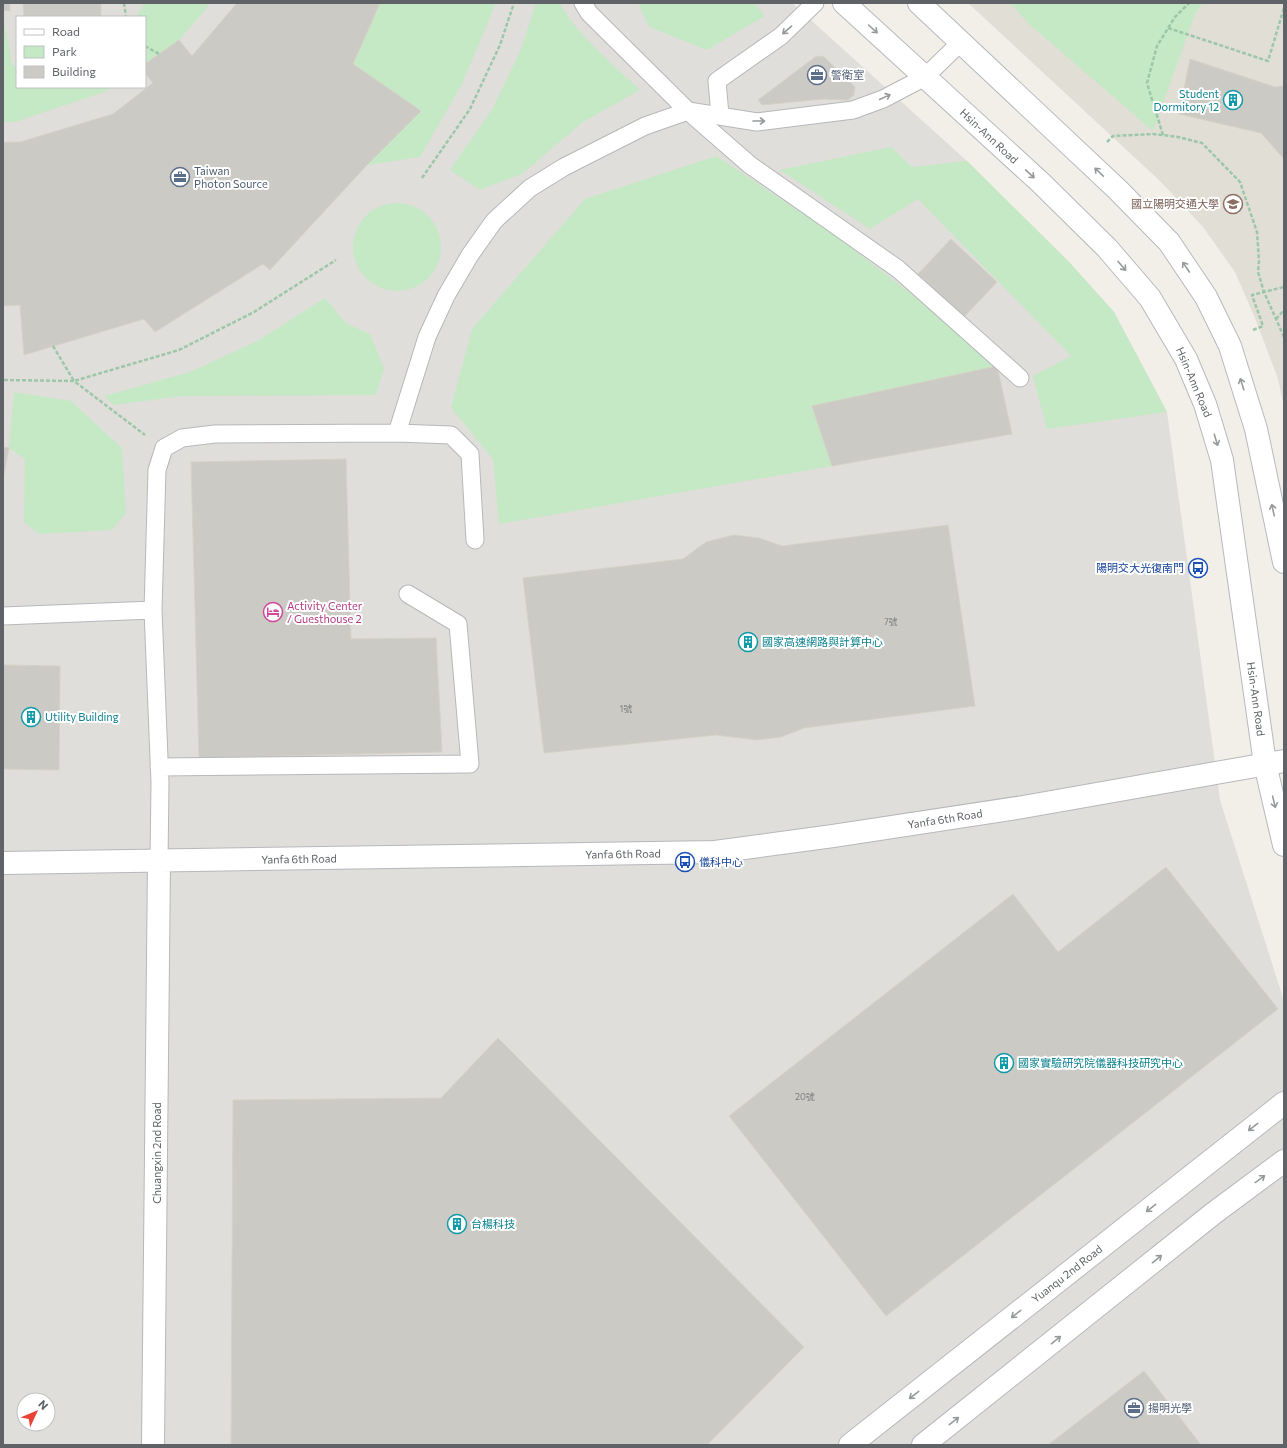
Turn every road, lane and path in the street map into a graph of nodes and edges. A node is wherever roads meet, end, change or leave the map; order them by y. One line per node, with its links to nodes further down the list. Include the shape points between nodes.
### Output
1 (124, 3): 9 (path)
2 (514, 3): 19 (path, via 500,45 470,109)
3 (582, 3): 15 (lane, via 588,13)
4 (815, 3): 16 (lane, one-way to 16, via 781,36 717,81)
5 (844, 3): 14 (street, Hsin-Ann Road, one-way to 14)
6 (919, 3): 11 (street)
7 (1189, 3): 10 (path)
8 (1284, 8): 10 (path, via 1268,61)
9 (126, 16)
10 (1168, 28): 17 (path, via 1157,46 1147,83)
11 (961, 42): 14 (lane); 34 (street, one-way to 11, via 1256,429 1230,346 1206,297 1169,242 1118,190)
12 (146, 47): 13 (path)
13 (159, 54)
14 (925, 77): 16 (lane, one-way to 14, via 758,122 853,110 884,99); 38 (street, Hsin-Ann Road, one-way to 38, via 1040,182 1107,248 1150,298 1186,359 1205,404 1222,460)
15 (688, 111): 16 (lane); 28 (lane, via 750,165 898,269); 31 (lane, via 645,126 564,167 530,188 494,221 446,296 427,337)
16 (720, 115)
17 (1163, 135): 18 (path, via 1113,136); 22 (path, via 1202,143 1240,182 1257,232 1258,272)
18 (1107, 142)
19 (422, 178)
20 (336, 260): 30 (path, via 254,312 180,350)
21 (1284, 287): 22 (path)
22 (1264, 292): 24 (path); 25 (path, via 1252,295 1263,326)
23 (1284, 310): 24 (path)
24 (1276, 319): 26 (path)
25 (1253, 330)
26 (1284, 337)
27 (53, 346): 30 (path)
28 (1020, 378)
29 (4, 380): 30 (path)
30 (74, 381): 32 (path)
31 (397, 433): 32 (lane, via 215,434 182,438); 33 (lane, via 451,435 470,454)
32 (164, 448): 36 (lane, via 157,470)
33 (475, 540)
34 (1284, 562)
35 (408, 594): 39 (lane, via 458,624 470,764)
36 (153, 610): 37 (lane); 39 (lane)
37 (3, 616)
38 (1274, 763): 40 (street, Hsin-Ann Road, one-way to 40); 41 (street, Yanfa 6th Road, via 1015,808 715,852)
39 (159, 767): 41 (lane)
40 (1284, 845)
41 (159, 862): 42 (street, Yanfa 6th Road); 45 (street, Chuangxin 2nd Road)
42 (3, 863)
43 (1284, 1103): 46 (street, Yuanqu 2nd Road, one-way to 46)
44 (1284, 1162): 47 (street, one-way to 44, via 1214,1213)
45 (153, 1445)
46 (850, 1445)
47 (924, 1445)

